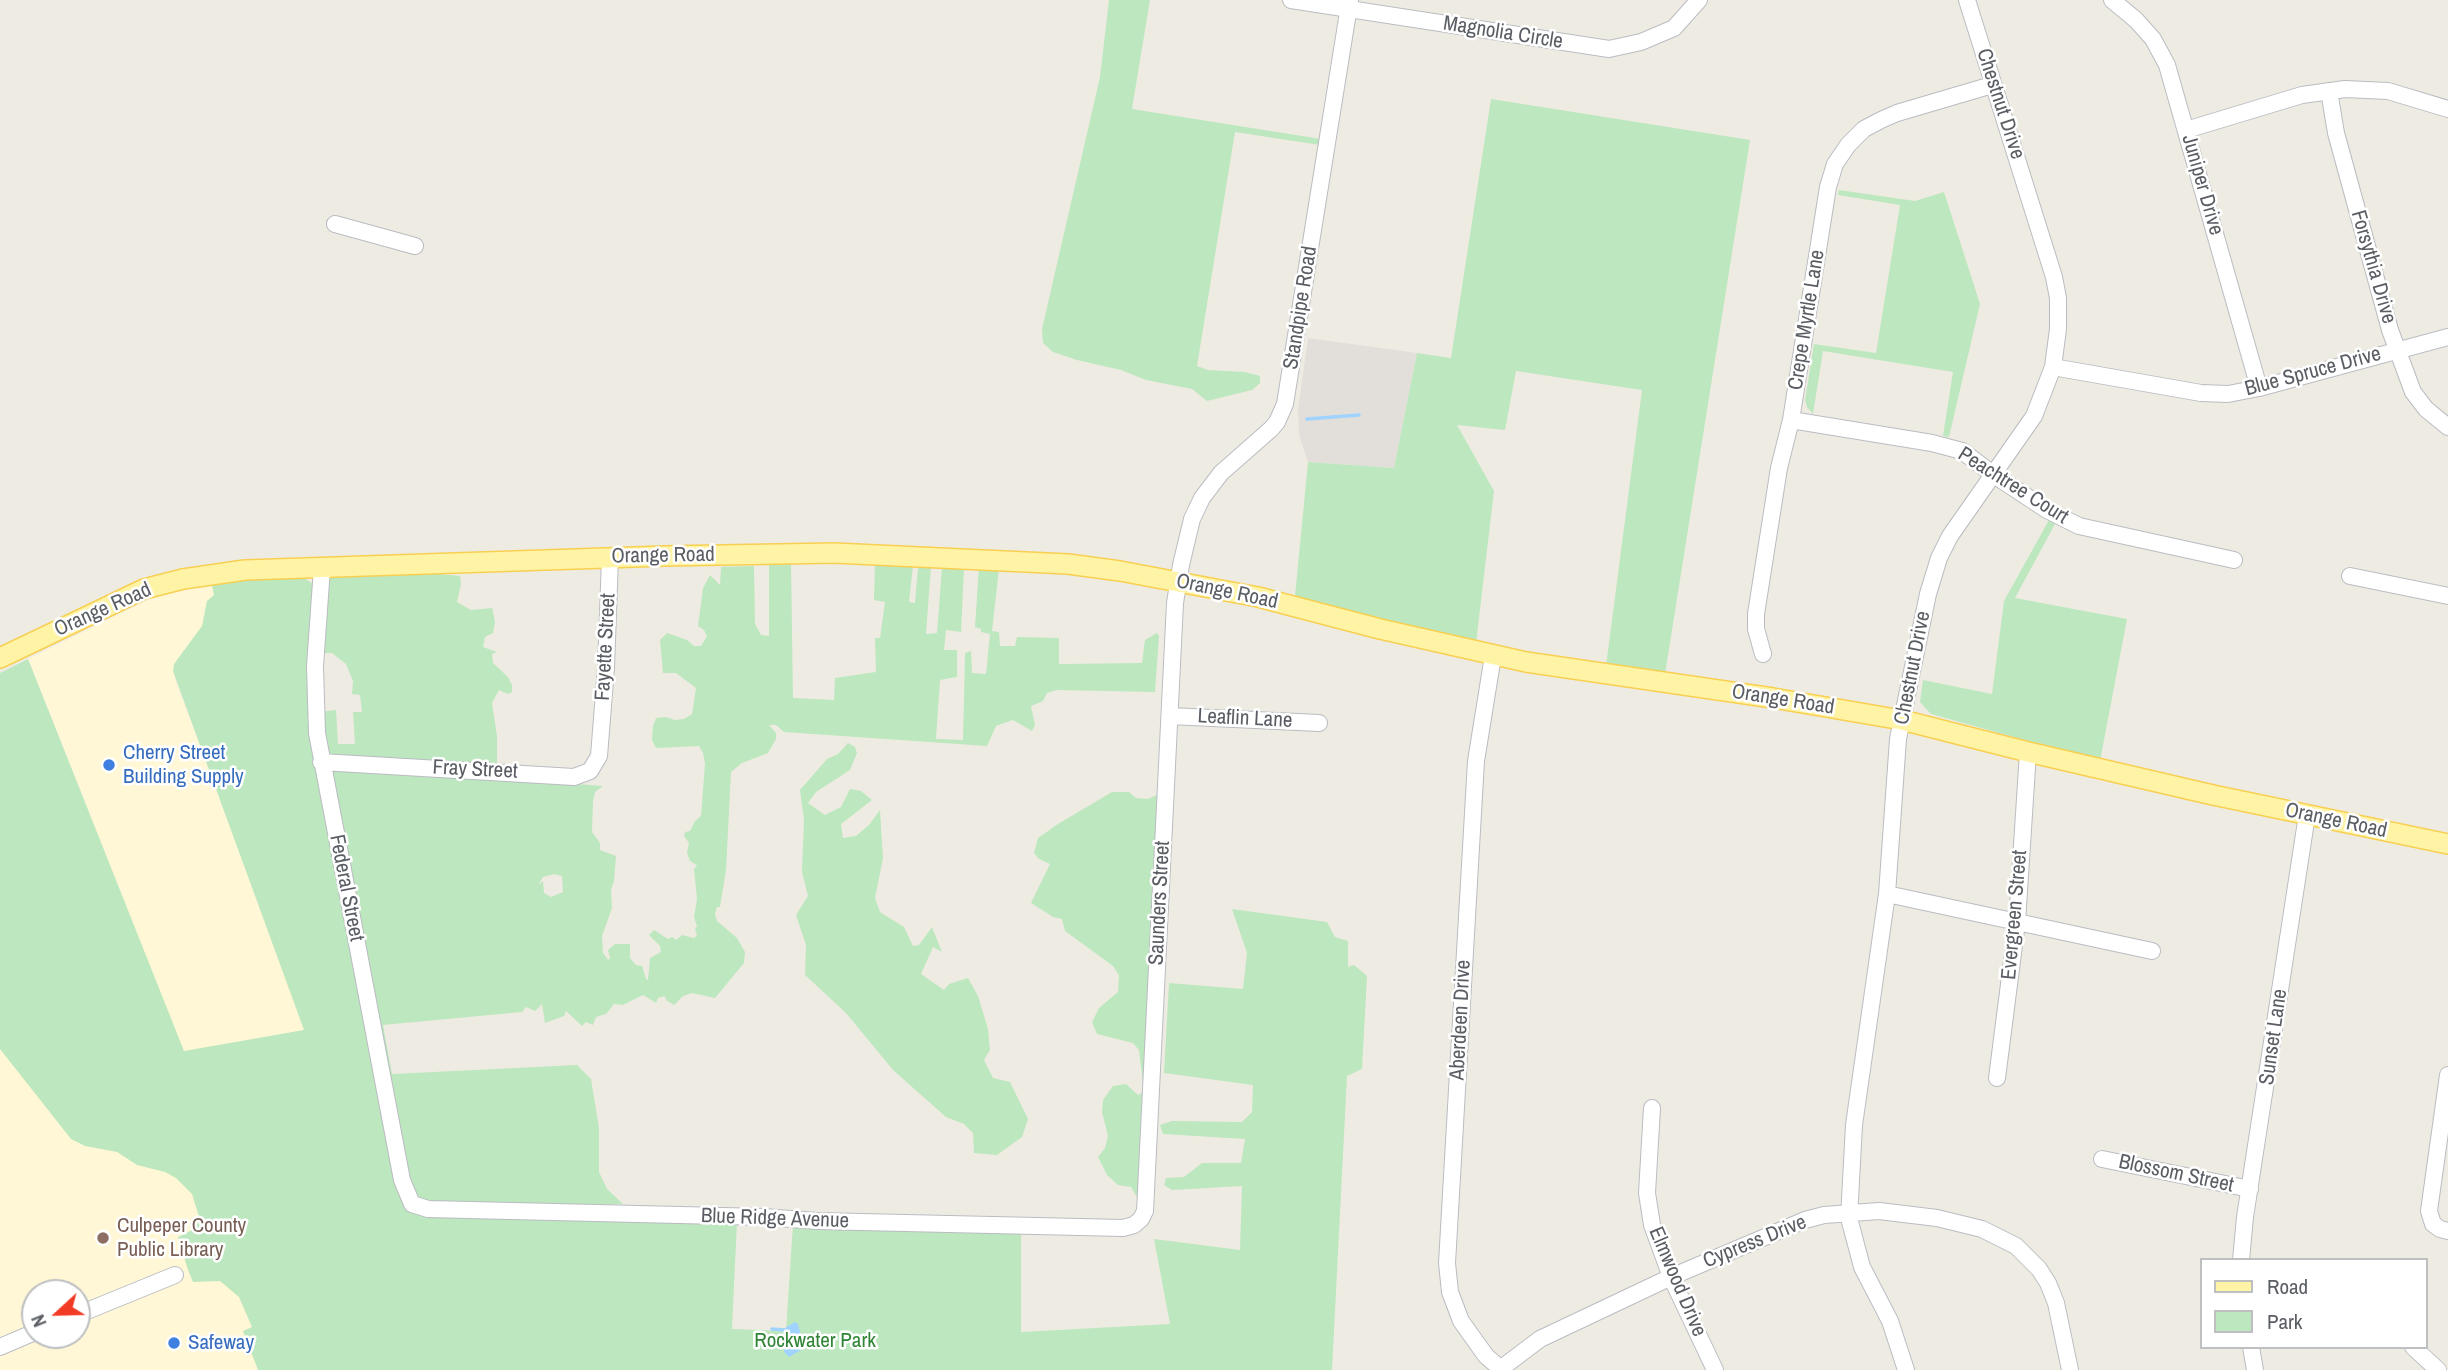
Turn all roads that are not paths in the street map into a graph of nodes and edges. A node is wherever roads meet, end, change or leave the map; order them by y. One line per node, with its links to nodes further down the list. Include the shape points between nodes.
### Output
1 (1291, 0): 5 (street, Magnolia Circle)
2 (1699, 0): 5 (street, Magnolia Circle, via 1674,28 1609,49)
3 (1967, 0): 6 (street, Chestnut Drive)
4 (2112, 0): 9 (street, Juniper Drive, via 2153,39 2167,65)
5 (1349, 5): 23 (street, Standpipe Road, via 1285,404 1271,429 1221,473 1202,498 1188,528)
6 (1992, 85): 14 (street, Chestnut Drive, via 2054,277 2058,313); 16 (street, Crepe Myrtle Lane, via 1881,120 1864,129 1835,164)
7 (2329, 91): 8 (street, via 2388,91); 9 (street); 13 (street, Forsythia Drive, via 2336,133)
8 (2448, 109)
9 (2186, 130): 15 (street, Juniper Drive)
10 (335, 224): 11 (street)
11 (415, 246)
12 (2448, 337): 13 (street, Blue Spruce Drive)
13 (2398, 350): 15 (street, Blue Spruce Drive); 17 (street, Forsythia Drive, via 2413,391 2426,410)
14 (2053, 367): 15 (street, Blue Spruce Drive, via 2201,393); 18 (street, Chestnut Drive, via 2034,416)
15 (2259, 388)
16 (1791, 420): 18 (street, Peachtree Court, via 1956,449); 25 (street, Crepe Myrtle Lane, via 1756,614)
17 (2448, 427)
18 (1994, 475): 20 (street, Peachtree Court, via 2079,526); 29 (street, Chestnut Drive, via 1939,558)
19 (610, 558): 21 (main road, Orange Road); 23 (main road, Orange Road, via 834,553 970,558 1087,566); 31 (street, Fayette Street)
20 (2234, 560)
21 (322, 568): 27 (main road, Orange Road, via 216,573 144,589); 33 (street, Federal Street, via 315,696)
22 (2350, 576): 24 (street)
23 (1178, 582): 26 (main road, Orange Road, via 1258,597); 28 (street, Saunders Street)
24 (2448, 596)
25 (1763, 654)
26 (1493, 656): 29 (main road, Orange Road); 56 (street, Aberdeen Drive, via 1476,761 1447,1263 1450,1292 1461,1321)
27 (0, 658)
28 (1170, 716): 30 (street, Leaflin Lane); 46 (street, Saunders Street, via 1144,1210)
29 (1902, 720): 32 (main road, Orange Road); 36 (street, Chestnut Drive)
30 (1320, 723)
31 (600, 736): 33 (street, Fray Street, via 596,765 574,777)
32 (2028, 752): 34 (main road, Orange Road); 37 (street, Evergreen Street)
33 (321, 762): 44 (street, Federal Street, via 402,1180)
34 (2307, 815): 35 (main road, Orange Road); 43 (street, Sunset Lane)
35 (2448, 844)
36 (1887, 894): 37 (street); 45 (street, Chestnut Drive, via 1854,1125)
37 (2017, 922): 38 (street); 40 (street, Evergreen Street)
38 (2152, 951)
39 (2448, 1075): 47 (street, via 2429,1211)
40 (1997, 1078)
41 (1652, 1108): 50 (street, Elmwood Drive, via 1648,1209)
42 (2102, 1159): 43 (street, Blossom Street)
43 (2250, 1189): 48 (street, Sunset Lane)
44 (412, 1204): 46 (street, Blue Ridge Avenue, via 438,1209 846,1222 1123,1228)
45 (1849, 1213): 50 (street, Cypress Drive, via 1805,1220); 58 (street, Chestnut Drive, via 1862,1267 1890,1321); 59 (street, Cypress Drive, via 1879,1211 1937,1218 1982,1229 2016,1246 2048,1283)
46 (1138, 1222)
47 (2440, 1228)
48 (2241, 1258)
49 (175, 1275): 51 (street)
50 (1671, 1277): 56 (street, Cypress Drive, via 1540,1339); 57 (street, Elmwood Drive)
51 (91, 1309)
52 (21, 1338): 53 (street)
53 (0, 1347)
54 (2251, 1349): 60 (street)
55 (2415, 1349): 61 (street)
56 (1500, 1369)
57 (1715, 1370)
58 (1906, 1370)
59 (2070, 1370)
60 (2255, 1370)
61 (2438, 1370)

